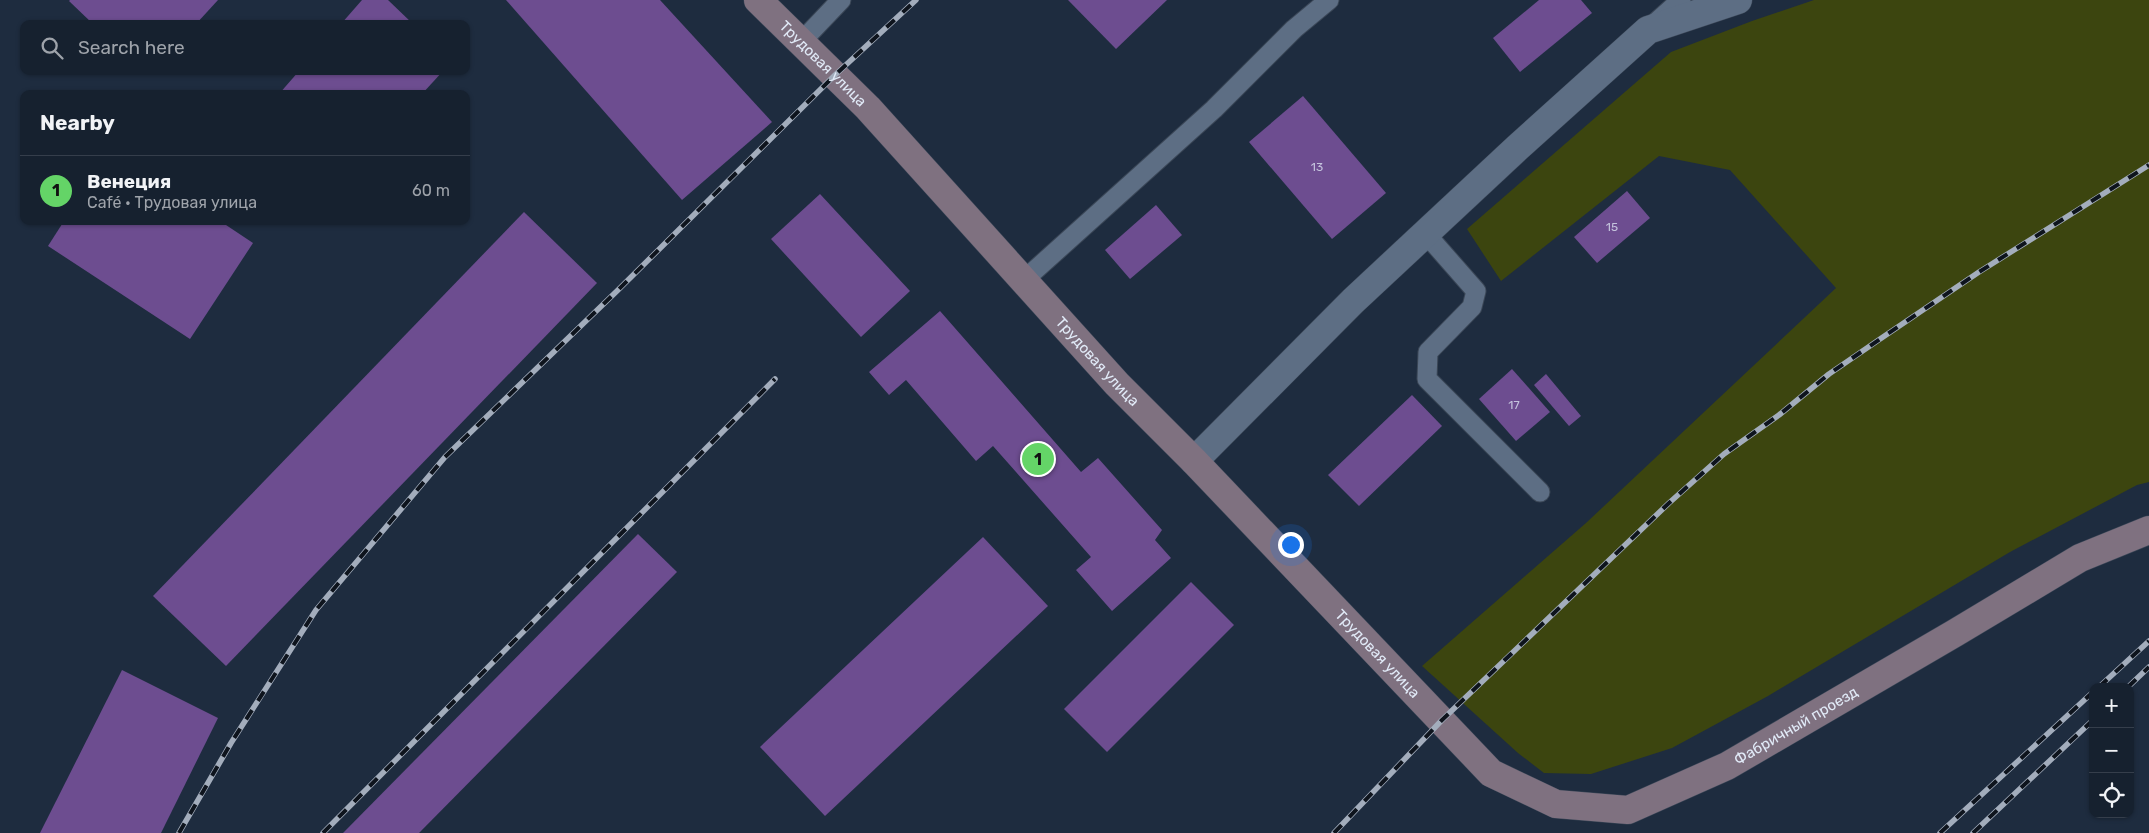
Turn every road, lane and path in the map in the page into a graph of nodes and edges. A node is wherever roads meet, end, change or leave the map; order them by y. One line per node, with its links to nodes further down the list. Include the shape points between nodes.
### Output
1 (758, 0): 7 (main road, Трудовая улица)
2 (841, 0): 7 (lane)
3 (1328, 0): 9 (lane, via 1294,29 1214,109)
4 (1681, 0): 6 (lane)
5 (1738, 0): 6 (street)
6 (1648, 30): 8 (street)
7 (801, 42): 9 (main road, Трудовая улица, via 868,108)
8 (1426, 234): 10 (street, via 1353,301); 11 (lane, via 1476,291 1472,307 1428,352 1427,379)
9 (1024, 280): 10 (main road, Трудовая улица, via 1117,384)
10 (1194, 461): 13 (main road, Трудовая улица)
11 (1540, 492)
12 (2149, 530): 13 (main road, Фабричный проезд, via 2080,558 1726,766 1628,810 1556,804 1490,773)
13 (1442, 720)

